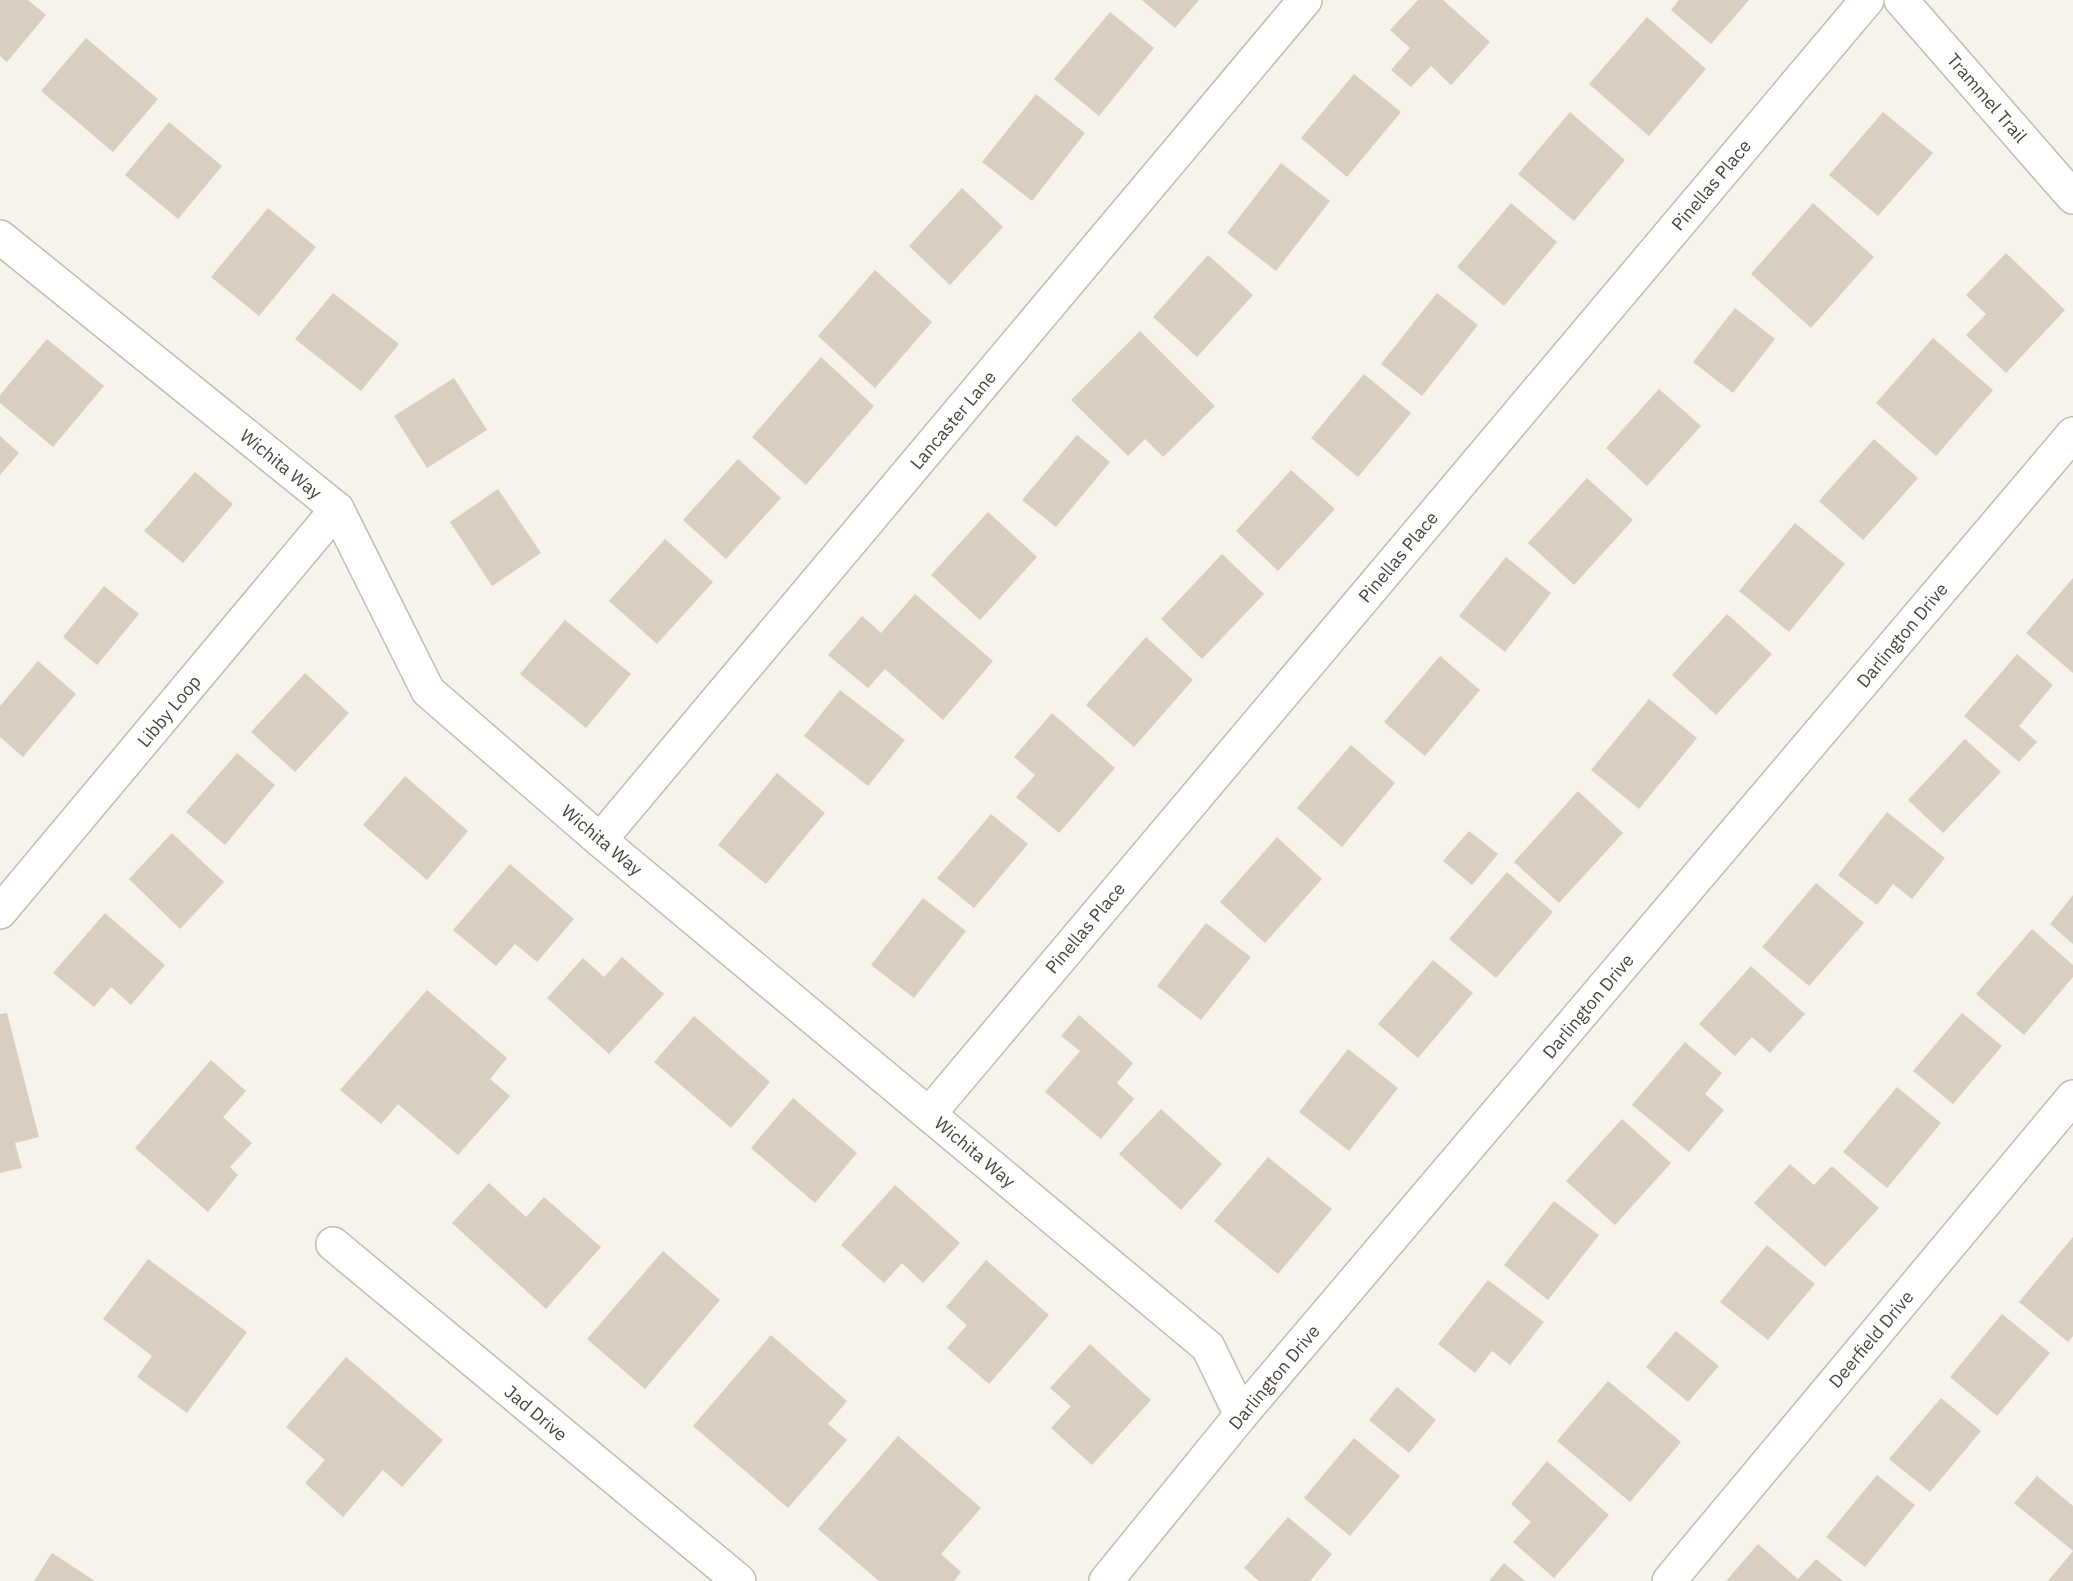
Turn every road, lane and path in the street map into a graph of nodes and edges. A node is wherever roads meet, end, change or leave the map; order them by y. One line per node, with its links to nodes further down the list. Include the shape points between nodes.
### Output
1 (1305, 0): 8 (street, Lancaster Lane)
2 (1867, 0): 11 (street, Pinellas Place)
3 (1901, 0): 4 (street, Trammel Trail)
4 (2073, 197)
5 (4, 249): 7 (street, Wichita Way)
6 (2073, 434): 13 (street, Darlington Drive)
7 (337, 509): 8 (street, Wichita Way, via 428,691); 9 (street, Libby Loop)
8 (600, 840): 11 (street, Wichita Way)
9 (0, 912)
10 (2073, 1097): 16 (street, Deerfield Drive)
11 (929, 1114): 13 (street, Wichita Way, via 1208,1347)
12 (333, 1244): 14 (street, Jad Drive)
13 (1241, 1415): 15 (street, Darlington Drive)
14 (739, 1581)
15 (1106, 1581)
16 (1669, 1581)

